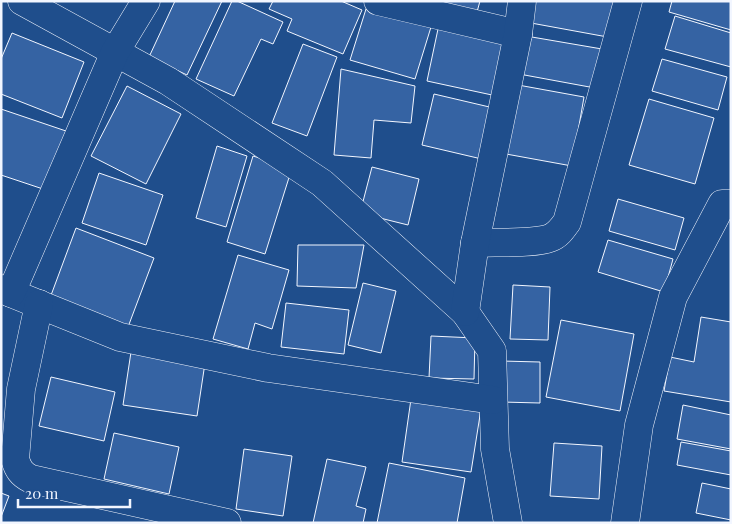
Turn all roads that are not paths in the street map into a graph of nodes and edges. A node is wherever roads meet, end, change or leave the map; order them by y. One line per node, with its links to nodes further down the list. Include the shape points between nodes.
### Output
1 (22, 1): 7 (street)
2 (146, 1): 7 (street)
3 (378, 1): 6 (street)
4 (522, 1): 6 (street)
5 (628, 1): 9 (street, via 567,222 550,238)
6 (518, 34): 9 (street)
7 (115, 52): 10 (street); 12 (street, via 168,81 322,183)
8 (731, 204): 17 (street, via 722,204 673,297 639,425)
9 (475, 243): 12 (street)
10 (6, 291): 11 (street)
11 (39, 304): 13 (street, via 120,337 268,368); 14 (street, via 21,389 15,459)
12 (465, 312): 13 (street, via 492,351)
13 (493, 400): 16 (street, via 495,449)
14 (9, 470): 15 (street, via 31,479)
15 (226, 523)
16 (508, 523)
17 (625, 523)

